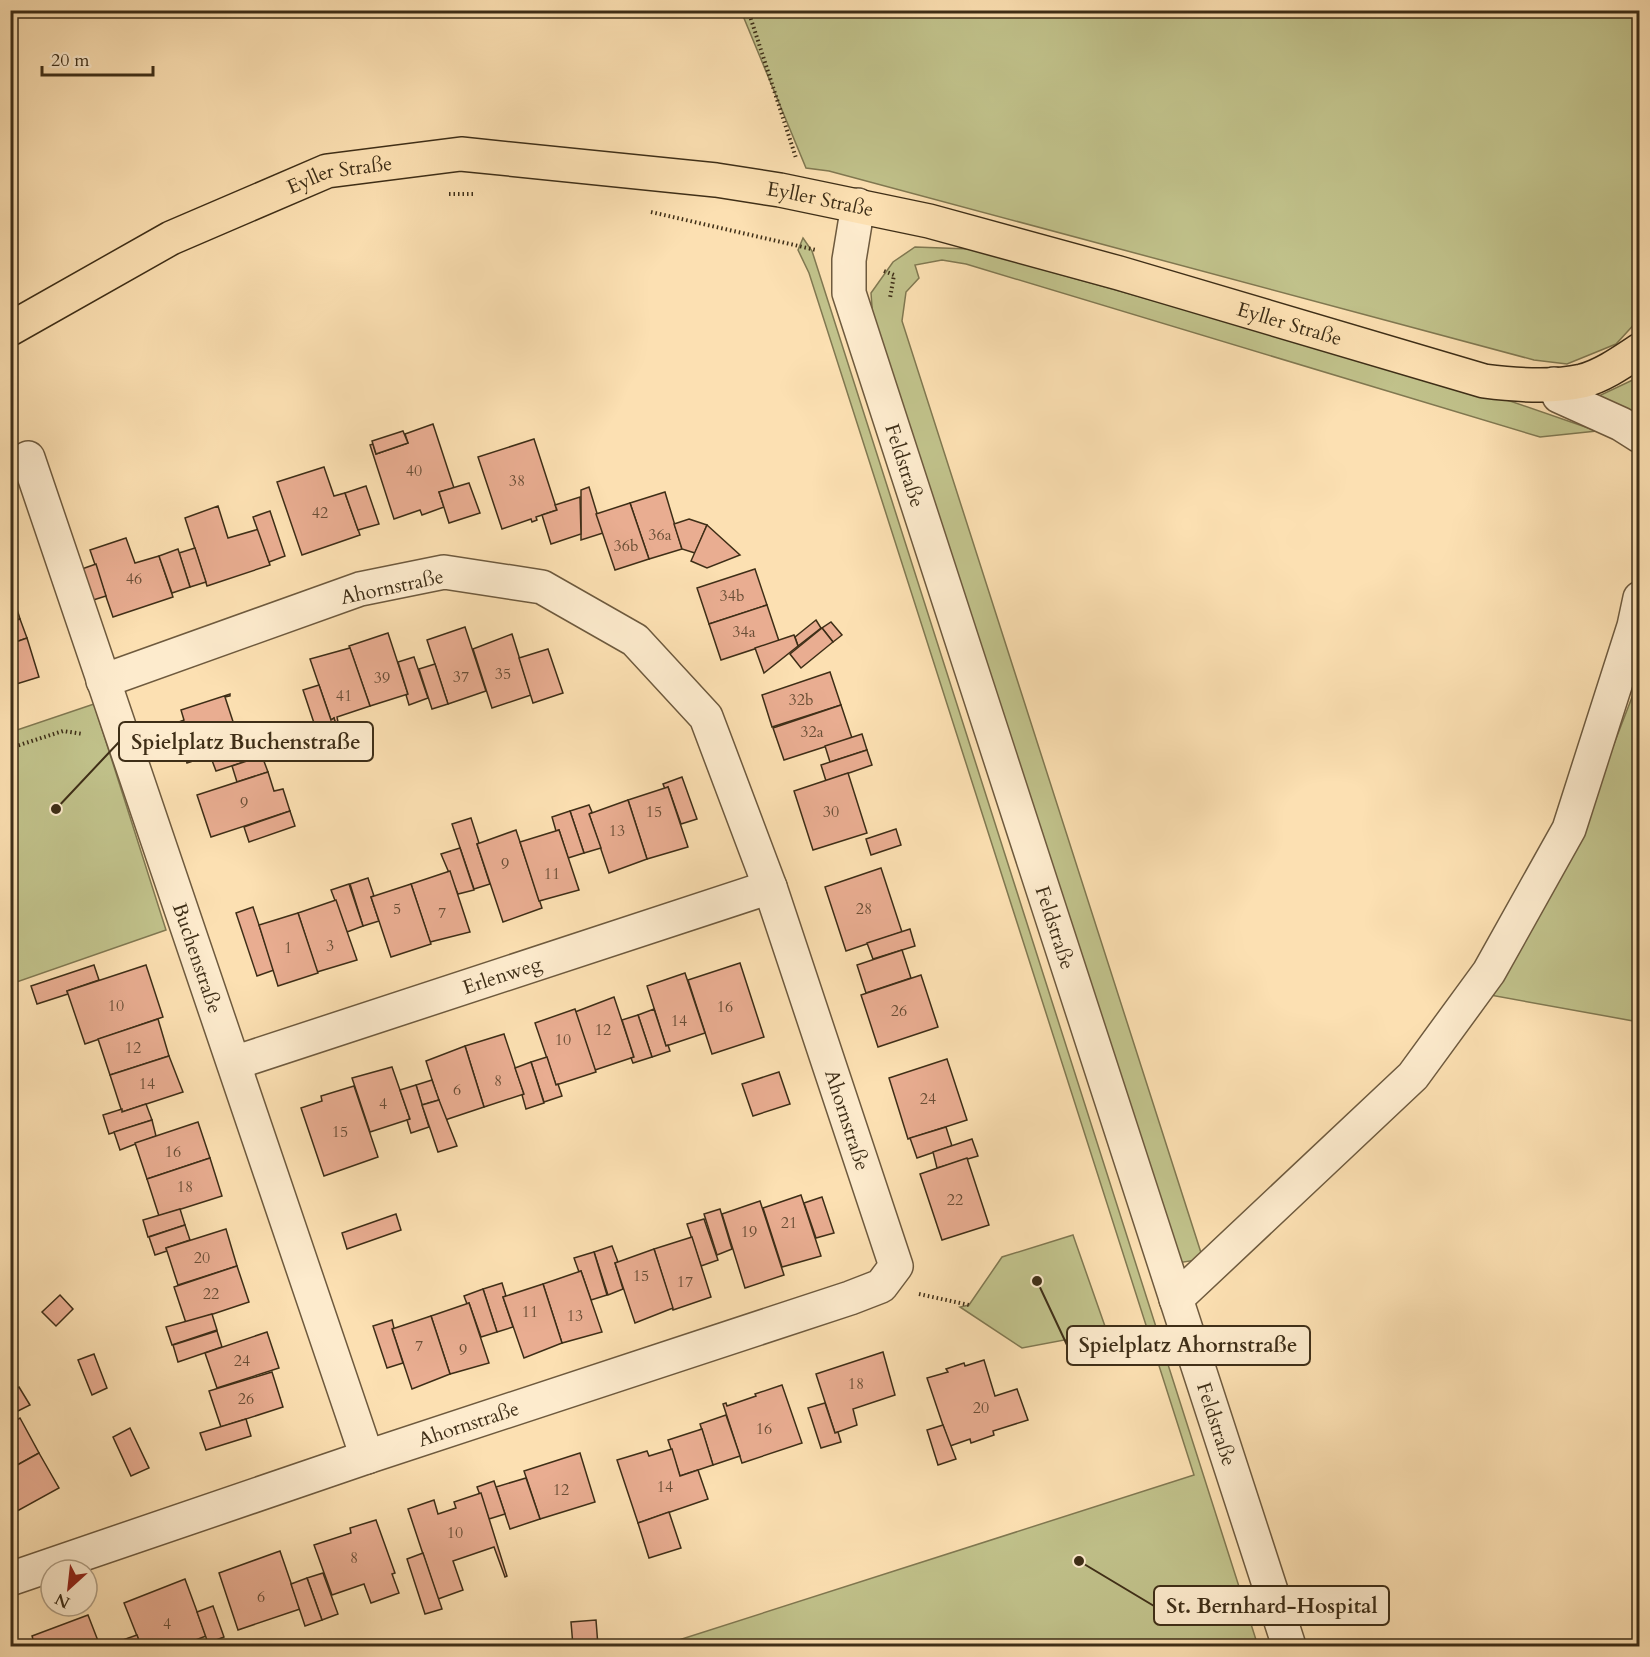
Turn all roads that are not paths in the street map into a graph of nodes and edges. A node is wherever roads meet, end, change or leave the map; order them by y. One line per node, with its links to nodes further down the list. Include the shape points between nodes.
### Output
1 (858, 205): 2 (main road, Eyller Straße, via 716,180 461,154 327,171 171,238); 4 (main road, Eyller Straße, via 1108,270 1484,381); 11 (street, Feldstraße, via 849,260 849,293)
2 (10, 329)
3 (1640, 350): 4 (main road, Eyller Straße, via 1619,365 1583,381)
4 (1554, 384): 5 (street, via 1559,396)
5 (1640, 436)
6 (28, 458): 8 (street, Buchenstraße)
7 (1640, 598): 11 (street, via 1569,829 1489,972 1413,1076)
8 (103, 681): 9 (street, Ahornstraße, via 360,589 444,572 542,587 635,640 706,717); 10 (street, Buchenstraße)
9 (770, 887): 10 (street, Erlenweg); 12 (street, Ahornstraße, via 896,1266 880,1286 839,1302)
10 (234, 1062): 12 (street, Buchenstraße)
11 (1176, 1299): 14 (street, Feldstraße)
12 (367, 1457): 13 (street, Ahornstraße)
13 (10, 1579)
14 (1289, 1647)

